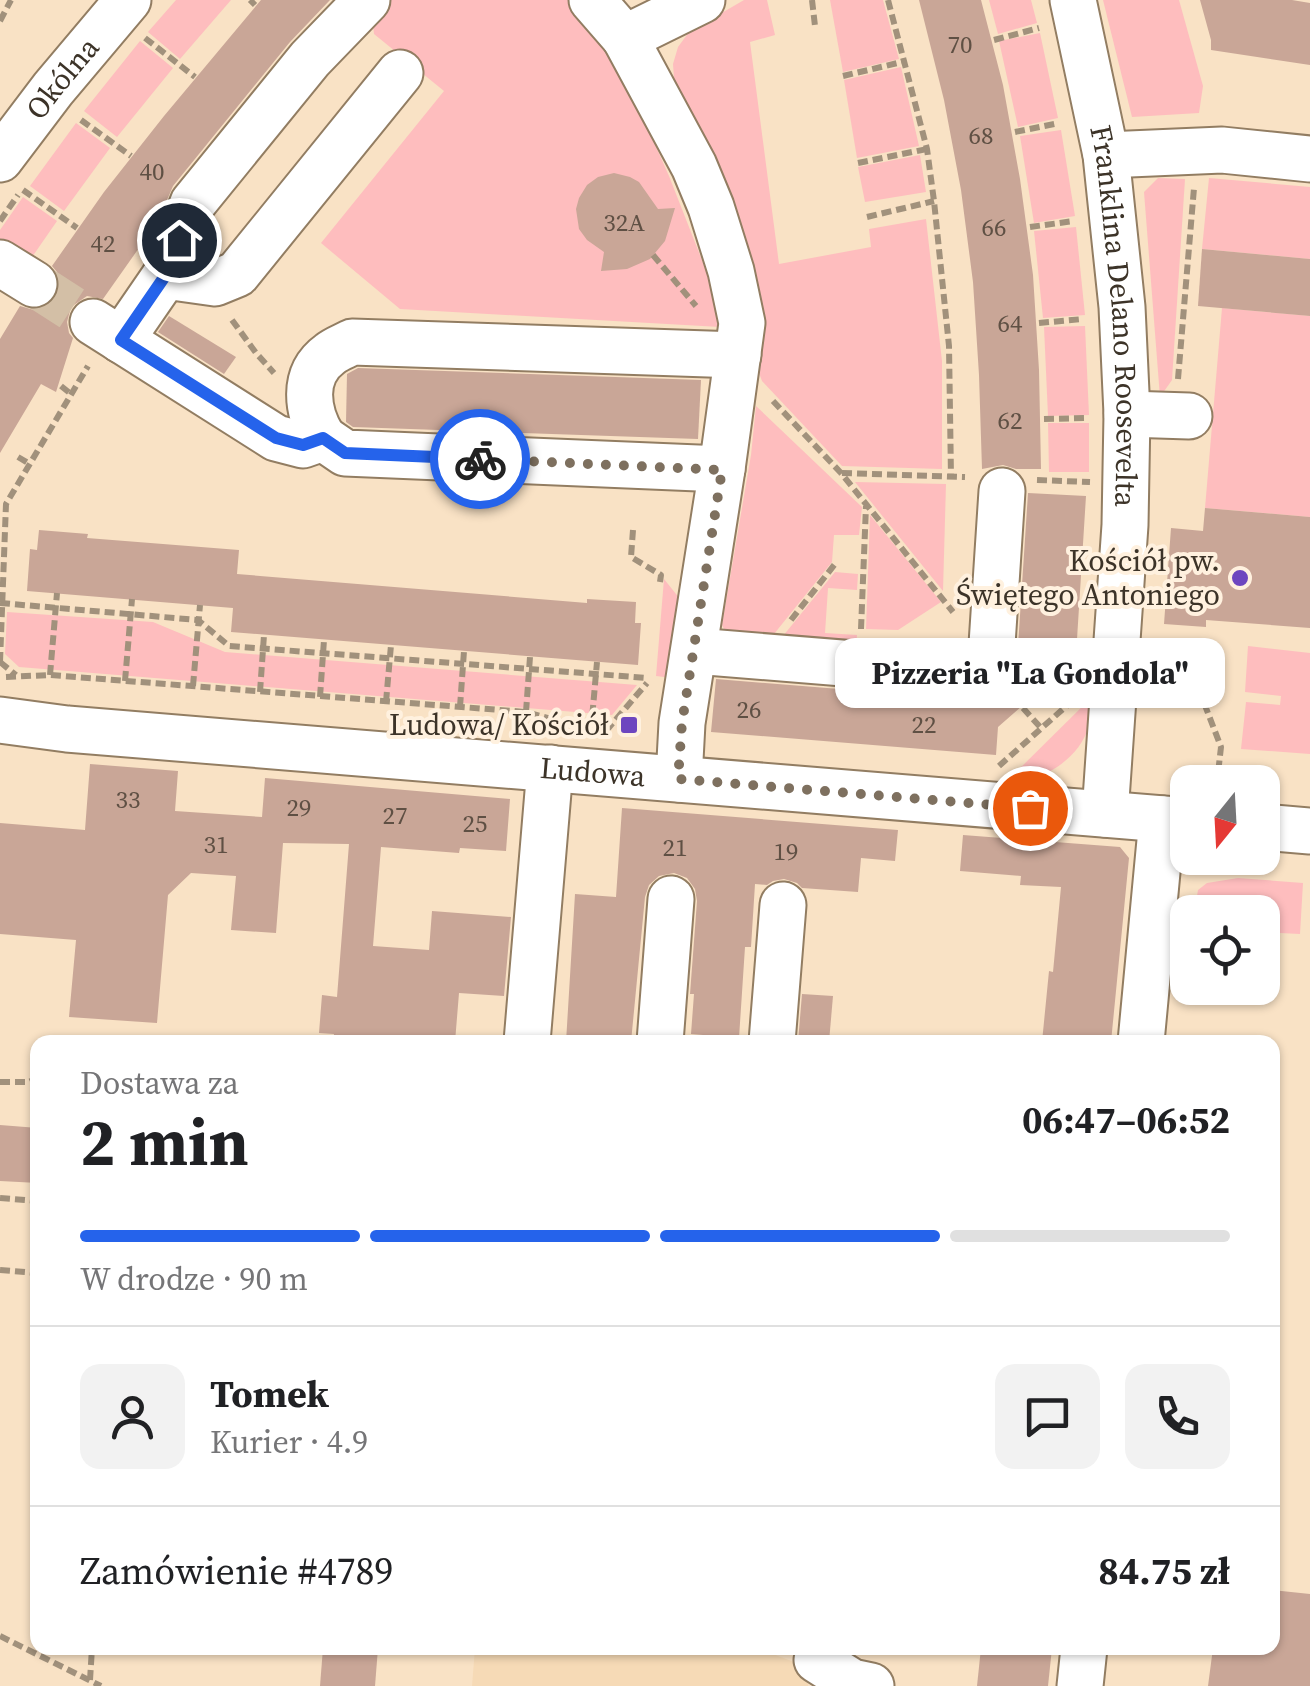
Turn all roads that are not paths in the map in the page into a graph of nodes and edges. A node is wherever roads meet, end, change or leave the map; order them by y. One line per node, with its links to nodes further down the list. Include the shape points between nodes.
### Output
1 (367, 0): 11 (street, via 310,59 193,204)
2 (592, 0): 6 (street)
3 (702, 0): 6 (street)
4 (1061, 12): 8 (street, Franklina Delano Roosevelta)
5 (134, 17): 10 (street, Okólna, via 53,89)
6 (625, 38): 12 (street, via 712,207 742,323)
7 (400, 73): 11 (street, via 242,270 214,283)
8 (1106, 155): 9 (street, via 1222,150); 20 (street, Franklina Delano Roosevelta, via 1122,307 1143,416 1125,525)
9 (1310, 160)
10 (11, 174)
11 (165, 276): 13 (street, via 108,331 276,438 303,445)
12 (738, 355): 13 (street, via 352,342 327,356 314,374); 14 (street)
13 (316, 419): 14 (street, via 345,453)
14 (722, 470): 16 (street)
15 (1002, 491): 16 (street, via 990,676)
16 (674, 656): 18 (street)
17 (0, 720): 19 (street, Ludowa)
18 (680, 759): 19 (street, Ludowa); 20 (street, Ludowa)
19 (550, 768): 27 (street)
20 (1105, 814): 21 (street, Ludowa)
21 (1170, 819)
22 (1280, 828): 23 (street)
23 (1310, 831)
24 (1170, 852): 30 (street)
25 (671, 898): 28 (street)
26 (783, 904): 29 (street)
27 (527, 1035)
28 (661, 1035)
29 (773, 1035)
30 (1142, 1035)
31 (1083, 1655): 34 (street)
32 (817, 1660): 33 (street)
33 (872, 1686)
34 (1080, 1686)

